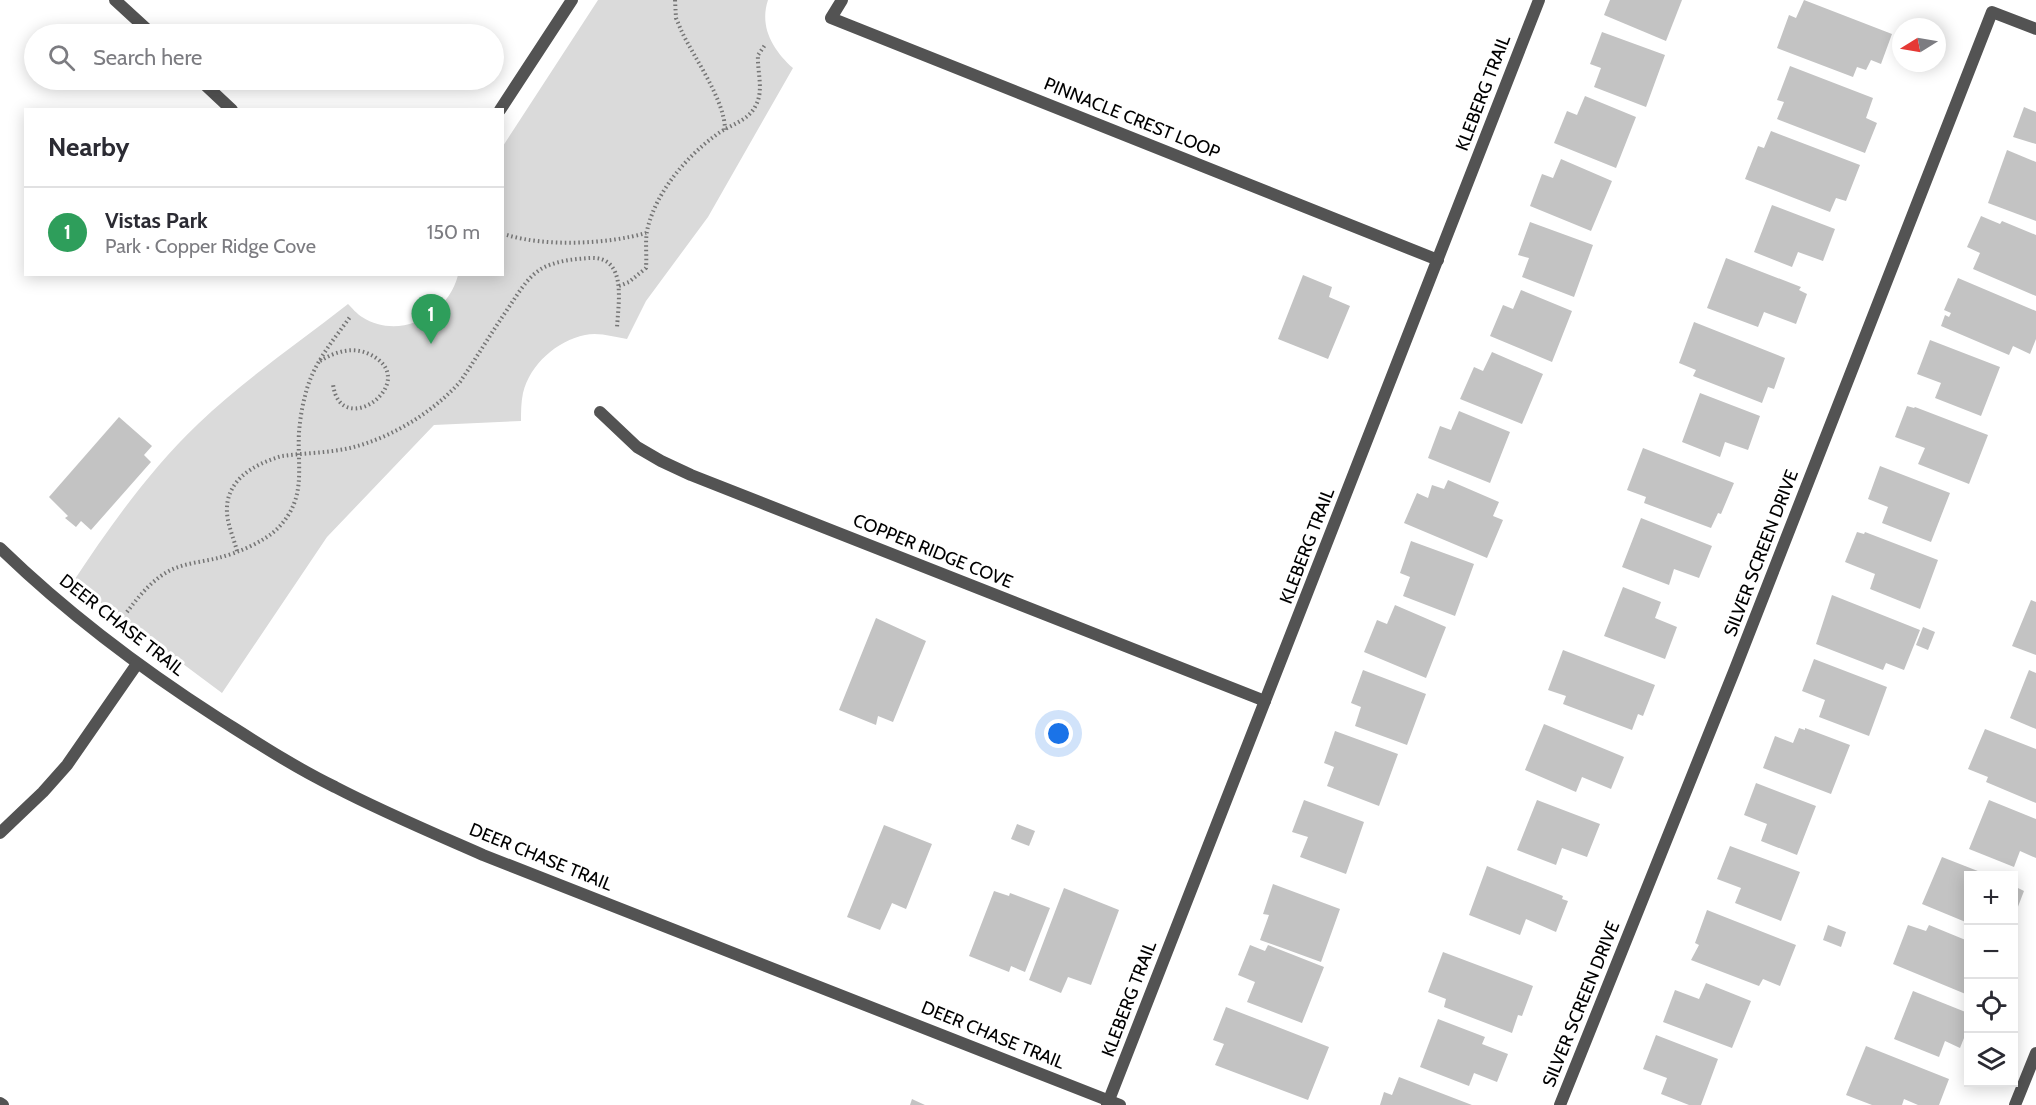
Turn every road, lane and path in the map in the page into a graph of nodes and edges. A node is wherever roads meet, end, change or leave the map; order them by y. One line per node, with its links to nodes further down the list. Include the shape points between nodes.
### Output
1 (115, 0): 6 (street)
2 (572, 0): 11 (street)
3 (675, 0): 12 (path, via 676,18 718,100)
4 (842, 0): 15 (street, PINNACLE CREST LOOP, via 831,18)
5 (1539, 0): 15 (street, KLEBERG TRAIL)
6 (141, 24)
7 (2036, 29): 31 (street, SILVER SCREEN DRIVE, via 1992,12)
8 (765, 45): 12 (path, via 758,55 759,100 740,122)
9 (211, 90): 10 (street)
10 (230, 108)
11 (501, 108)
12 (725, 130): 13 (path, via 687,161 653,210)
13 (646, 233): 14 (path, via 569,242 527,241); 16 (path, via 646,268)
14 (507, 236)
15 (1438, 260): 27 (street, KLEBERG TRAIL)
16 (619, 286): 18 (path); 22 (path, via 612,266 596,258 558,262 539,270 519,292 460,382 435,405 401,428 368,442)
17 (350, 316): 19 (path)
18 (617, 328)
19 (317, 363): 20 (path, via 338,352 360,351 378,360 387,376 382,396 365,407 345,405 337,399); 22 (path, via 301,413)
20 (333, 384)
21 (600, 412): 27 (street, COPPER RIDGE COVE, via 637,447 691,475)
22 (299, 454): 24 (path, via 299,491 288,515 268,536); 24 (path, via 271,459 243,473 236,481 227,515)
23 (0, 548): 26 (street, DEER CHASE TRAIL)
24 (237, 551): 25 (path, via 170,570 146,589)
25 (127, 612)
26 (137, 664): 28 (street, via 67,765); 30 (street, DEER CHASE TRAIL, via 266,749 407,822)
27 (1266, 701): 30 (street, KLEBERG TRAIL)
28 (0, 833)
29 (2036, 1053): 32 (street)
30 (1112, 1104)
31 (1560, 1105)
32 (2015, 1105)

